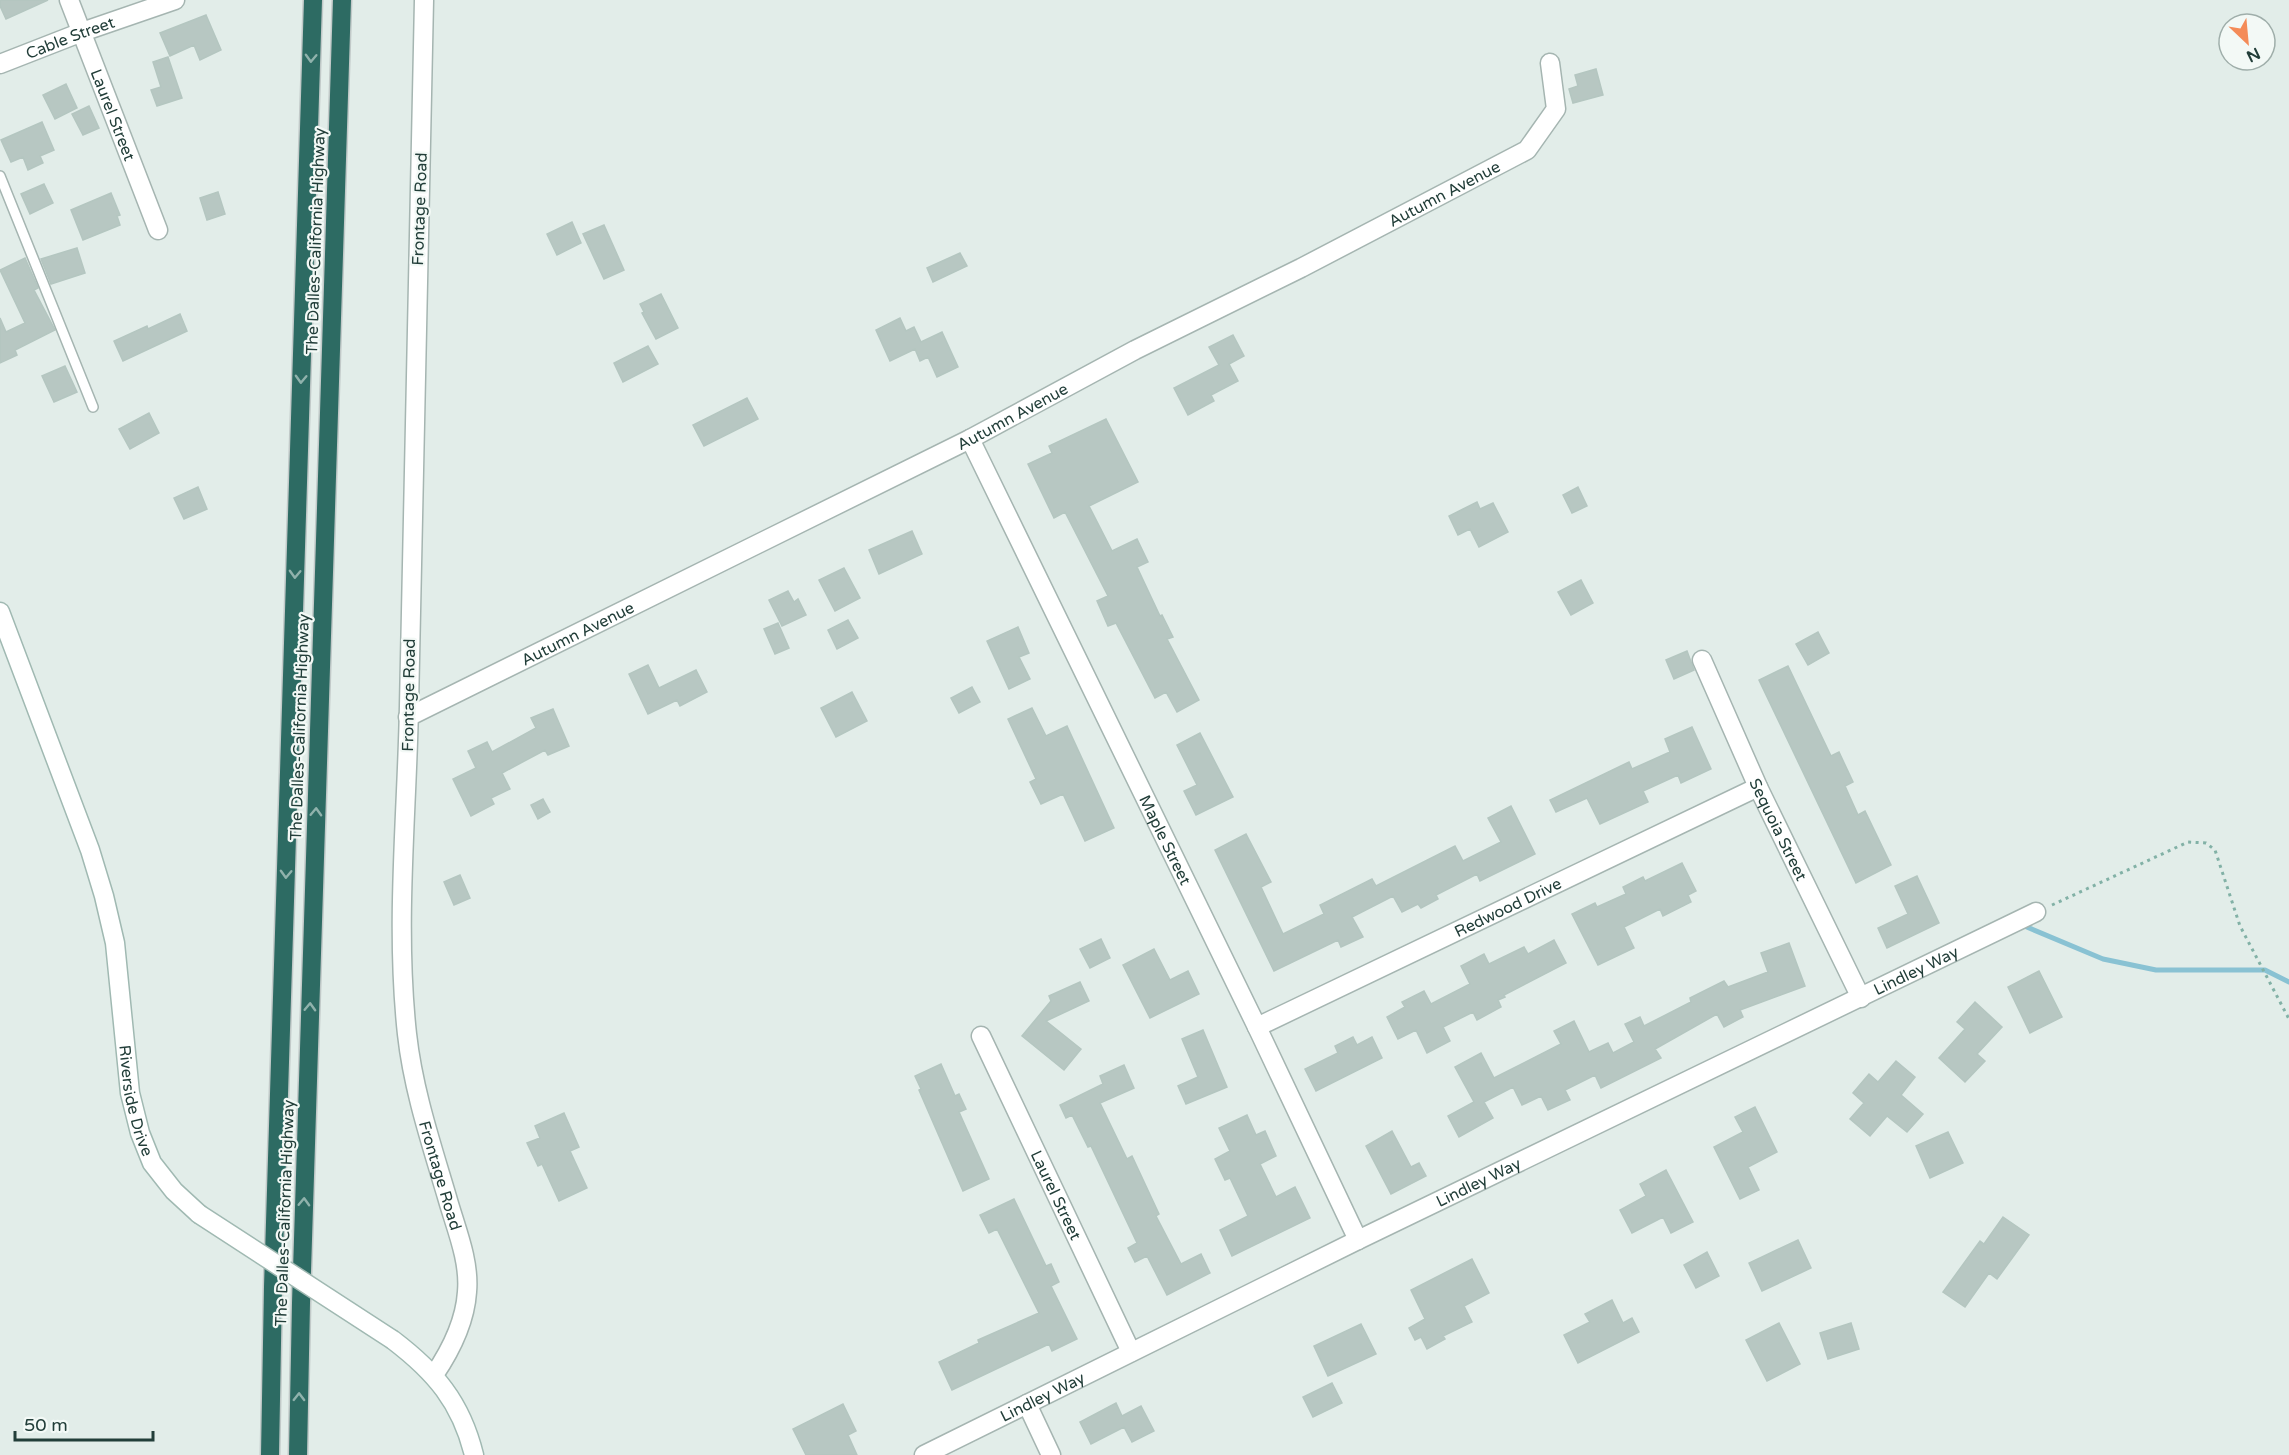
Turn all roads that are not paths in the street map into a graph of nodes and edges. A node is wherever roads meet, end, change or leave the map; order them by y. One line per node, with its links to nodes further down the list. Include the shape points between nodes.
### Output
1 (69, 0): 6 (street, Laurel Street)
2 (175, 0): 6 (street, Cable Street)
3 (313, 0): 26 (highway, The Dalles-California Highway, one-way to 26)
4 (342, 0): 27 (highway, The Dalles-California Highway, one-way to 4)
5 (424, 0): 16 (street, Frontage Road)
6 (82, 32): 8 (street, Cable Street); 10 (street, Laurel Street)
7 (1551, 63): 12 (street, Autumn Avenue, via 1556,109 1527,150 1135,350)
8 (0, 64)
9 (0, 176): 11 (lane)
10 (158, 231)
11 (93, 407)
12 (970, 439): 16 (street, Autumn Avenue); 20 (street, Maple Street)
13 (0, 612): 14 (street, Riverside Drive)
14 (5, 640): 24 (street, Riverside Drive, bridge, via 90,849 104,896 115,943 130,1093 152,1163 199,1214 393,1340)
15 (1702, 660): 17 (street, Sequoia Street)
16 (408, 717): 24 (street, Frontage Road, via 400,952 409,1060 460,1242 468,1290 457,1335)
17 (1758, 787): 19 (street, Sequoia Street); 20 (street, Redwood Drive)
18 (2036, 912): 19 (street, Lindley Way)
19 (1861, 998): 22 (street, Lindley Way)
20 (1257, 1027): 22 (street, Maple Street)
21 (981, 1036): 23 (street, Laurel Street)
22 (1358, 1240): 23 (street, Lindley Way)
23 (1131, 1353): 25 (street, Lindley Way)
24 (434, 1375): 28 (street, Riverside Drive, via 464,1423)
25 (1027, 1404): 29 (street, Lindley Way); 30 (street)
26 (270, 1455)
27 (298, 1455)
28 (474, 1455)
29 (924, 1455)
30 (1051, 1455)

